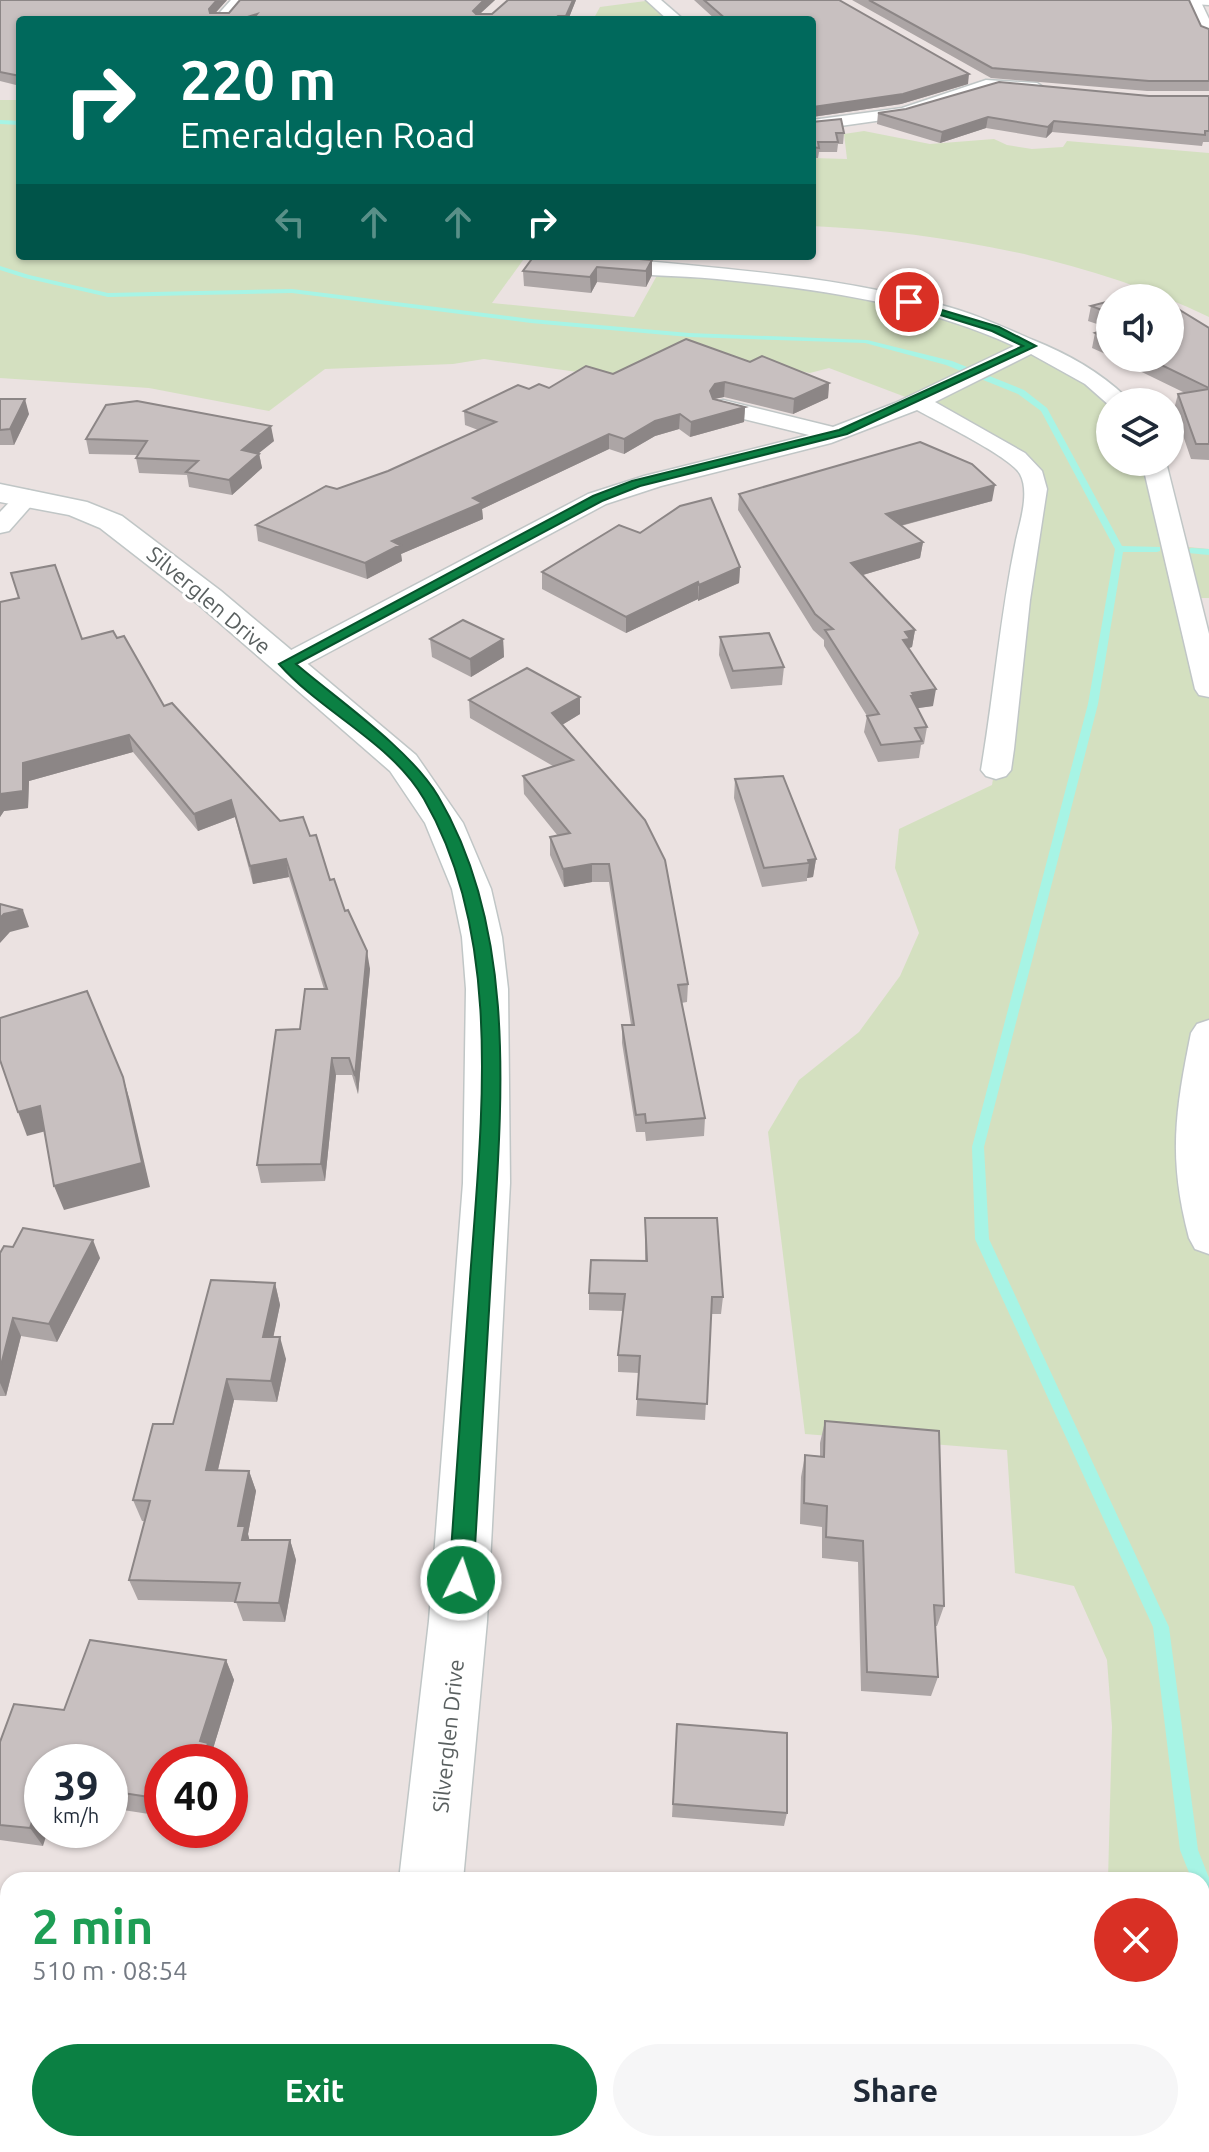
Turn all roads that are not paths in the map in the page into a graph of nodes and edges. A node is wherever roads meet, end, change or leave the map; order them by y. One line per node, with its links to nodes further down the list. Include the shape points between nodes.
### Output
1 (239, 0): 5 (street)
2 (653, 0): 6 (street)
3 (1196, 0): 4 (street); 7 (street)
4 (1209, 0)
5 (224, 16)
6 (672, 16)
7 (1209, 34)
8 (963, 74): 9 (street)
9 (986, 85): 10 (street); 11 (street, via 904,112)
10 (1056, 90)
11 (816, 124)
12 (580, 261): 13 (street, via 853,288 996,329)
13 (1031, 346): 14 (street); 15 (street)
14 (1102, 388)
15 (916, 400): 17 (street); 24 (street, via 1021,461 1035,480)
16 (723, 407): 17 (street)
17 (835, 435): 22 (street, via 636,484 597,499)
18 (1158, 476): 20 (street)
19 (9, 505): 22 (street, Silverglen Drive, via 77,508 111,522)
20 (1181, 567): 21 (street); 23 (street)
21 (1209, 568)
22 (286, 664): 27 (street, Silverglen Drive, via 403,763 430,795 458,850 482,936 489,1025 488,1162 455,1672)
23 (1209, 689)
24 (996, 770)
25 (1209, 1033): 26 (street, via 1191,1128 1191,1165)
26 (1209, 1238)
27 (432, 1872)

